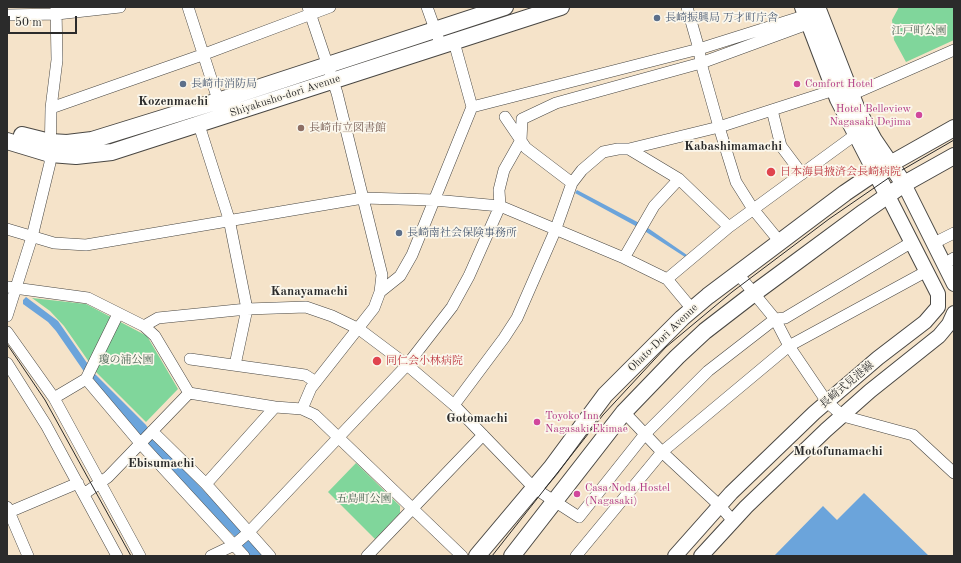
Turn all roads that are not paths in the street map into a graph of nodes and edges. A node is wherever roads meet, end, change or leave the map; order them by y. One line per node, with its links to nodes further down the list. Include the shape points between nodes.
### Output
1 (120, 7): 9 (street)
2 (188, 7): 16 (street)
3 (330, 7): 8 (street)
4 (427, 7): 12 (street)
5 (505, 7): 12 (highway, Shiyakusho-dori Avenue)
6 (561, 7): 13 (highway, Shiyakusho-dori Avenue)
7 (687, 7): 14 (street)
8 (310, 10): 16 (street); 18 (street)
9 (57, 11): 11 (street); 24 (street, via 57,60)
10 (809, 13): 14 (street); 17 (street); 20 (highway); 21 (highway)
11 (7, 15)
12 (437, 30): 13 (street); 18 (highway, Shiyakusho-dori Avenue)
13 (448, 44): 19 (highway, Shiyakusho-dori Avenue); 23 (street)
14 (699, 49): 17 (street); 23 (street)
15 (954, 50): 21 (street)
16 (202, 55): 22 (street); 24 (street)
17 (701, 63): 29 (street); 33 (street, via 556,103 522,119)
18 (328, 64): 19 (street); 22 (highway, Shiyakusho-dori Avenue)
19 (333, 81): 26 (highway, Shiyakusho-dori Avenue); 45 (street)
20 (834, 90): 25 (street); 32 (highway)
21 (851, 95): 38 (highway, via 874,140)
22 (218, 101): 26 (street); 35 (highway, Shiyakusho-dori Avenue, via 92,140)
23 (472, 107): 46 (street)
24 (51, 108): 35 (street)
25 (772, 110): 29 (street); 40 (street, via 781,146)
26 (223, 116): 28 (highway, Shiyakusho-dori Avenue)
27 (504, 117): 33 (street)
28 (199, 125): 35 (highway, Shiyakusho-dori Avenue, via 112,152 76,156); 49 (street)
29 (719, 127): 36 (street); 48 (street, via 736,182)
30 (954, 128): 38 (highway, Ohato-Dori Avenue)
31 (7, 130): 35 (highway, Shiyakusho-dori Avenue)
32 (855, 135): 39 (highway); 40 (street)
33 (521, 140): 42 (street, via 526,148); 47 (street, via 504,170 499,190)
34 (7, 141): 35 (highway, Shiyakusho-dori Avenue)
35 (50, 148): 54 (street, via 49,167)
36 (629, 149): 41 (street); 42 (street, via 603,152 582,170)
37 (954, 156): 43 (highway, Ohato-Dori Avenue)
38 (890, 164): 39 (highway, Ohato-Dori Avenue); 43 (highway)
39 (876, 172): 44 (highway); 55 (highway, Ohato-Dori Avenue)
40 (802, 174): 48 (street)
41 (679, 179): 50 (street); 58 (street, via 654,206)
42 (572, 184): 52 (street)
43 (904, 184): 44 (highway, Ohato-Dori Avenue); 57 (main road)
44 (888, 196): 56 (main road); 66 (highway, Ohato-Dori Avenue)
45 (363, 198): 46 (street); 49 (street); 65 (street, via 382,275)
46 (434, 200): 47 (street); 65 (street, via 412,255 400,276)
47 (500, 206): 52 (street); 82 (street, via 469,276 452,307)
48 (753, 209): 50 (street); 55 (street)
49 (230, 219): 54 (street, via 86,245 54,243); 69 (street)
50 (729, 227): 62 (street)
51 (7, 229): 54 (street)
52 (555, 231): 58 (street); 88 (street, via 517,318)
53 (954, 233): 57 (street)
54 (32, 236): 64 (street)
55 (780, 242): 61 (highway, Ohato-Dori Avenue)
56 (912, 242): 60 (main road); 74 (street, via 784,318)
57 (934, 243): 59 (main road)
58 (624, 258): 62 (street)
59 (949, 261): 63 (main road)
60 (927, 271): 67 (main road, via 938,294); 78 (street)
61 (738, 274): 66 (street); 70 (highway, Ohato-Dori Avenue)
62 (667, 279): 70 (street)
63 (954, 284)
64 (11, 288): 72 (street, via 88,298); 73 (street)
65 (380, 292): 76 (street, via 374,308)
66 (753, 294): 74 (street); 91 (highway, Ohato-Dori Avenue, via 677,357)
67 (938, 307): 68 (street); 87 (main road, 長崎式見港線, via 925,322)
68 (954, 308)
69 (247, 309): 75 (street, via 158,318); 76 (street, via 306,307 320,310); 81 (street)
70 (692, 309): 103 (highway, Ohato-Dori Avenue, via 605,395)
71 (954, 313): 92 (main road, 長崎式見港線, via 939,336 870,390)
72 (118, 314): 75 (street); 83 (street)
73 (7, 316)
74 (775, 319): 78 (street); 95 (street, via 708,371)
75 (144, 326): 85 (street, via 155,336)
76 (359, 329): 82 (street); 84 (street)
77 (7, 332): 86 (street)
78 (789, 346): 87 (street); 98 (street)
79 (190, 359): 81 (street)
80 (7, 363): 100 (street, via 29,395)
81 (235, 365): 84 (street, via 305,375)
82 (407, 365): 88 (street); 96 (street)
83 (86, 378): 86 (street); 97 (street)
84 (316, 382): 90 (street)
85 (189, 393): 89 (street); 93 (street)
86 (54, 398): 101 (street)
87 (827, 402): 92 (street); 106 (main road, 長崎式見港線)
88 (454, 405): 94 (street)
89 (275, 406): 90 (street); 102 (street)
90 (302, 409): 96 (street, via 315,415)
91 (624, 412): 95 (street); 105 (highway, Ohato-Dori Avenue)
92 (842, 416): 99 (street, via 914,435); 109 (main road, 長崎式見港線)
93 (152, 431): 97 (street); 102 (street)
94 (482, 434): 103 (street); 107 (street)
95 (645, 434): 98 (street); 105 (street, via 579,517)
96 (339, 437): 107 (street); 110 (street)
97 (141, 443): 101 (street); 111 (street)
98 (662, 452): 106 (street); 122 (street)
99 (954, 473)
100 (78, 484): 104 (street); 108 (street)
101 (100, 484): 104 (street); 114 (street)
102 (206, 484): 110 (street)
103 (534, 488): 105 (street); 120 (highway, Ohato-Dori Avenue)
104 (84, 494): 113 (street)
105 (556, 501): 121 (highway, Ohato-Dori Avenue)
106 (720, 506): 109 (street); 123 (main road, 長崎式見港線)
107 (413, 508): 118 (street); 119 (street)
108 (8, 510): 112 (street)
109 (733, 521): 124 (main road, 長崎式見港線)
110 (248, 533): 111 (street); 117 (street)
111 (234, 545): 115 (street); 116 (street)
112 (28, 556)
113 (117, 556)
114 (140, 556)
115 (211, 556)
116 (244, 556)
117 (270, 556)
118 (367, 556)
119 (462, 556)
120 (477, 556)
121 (512, 556)
122 (576, 556)
123 (675, 556)
124 (701, 556)

